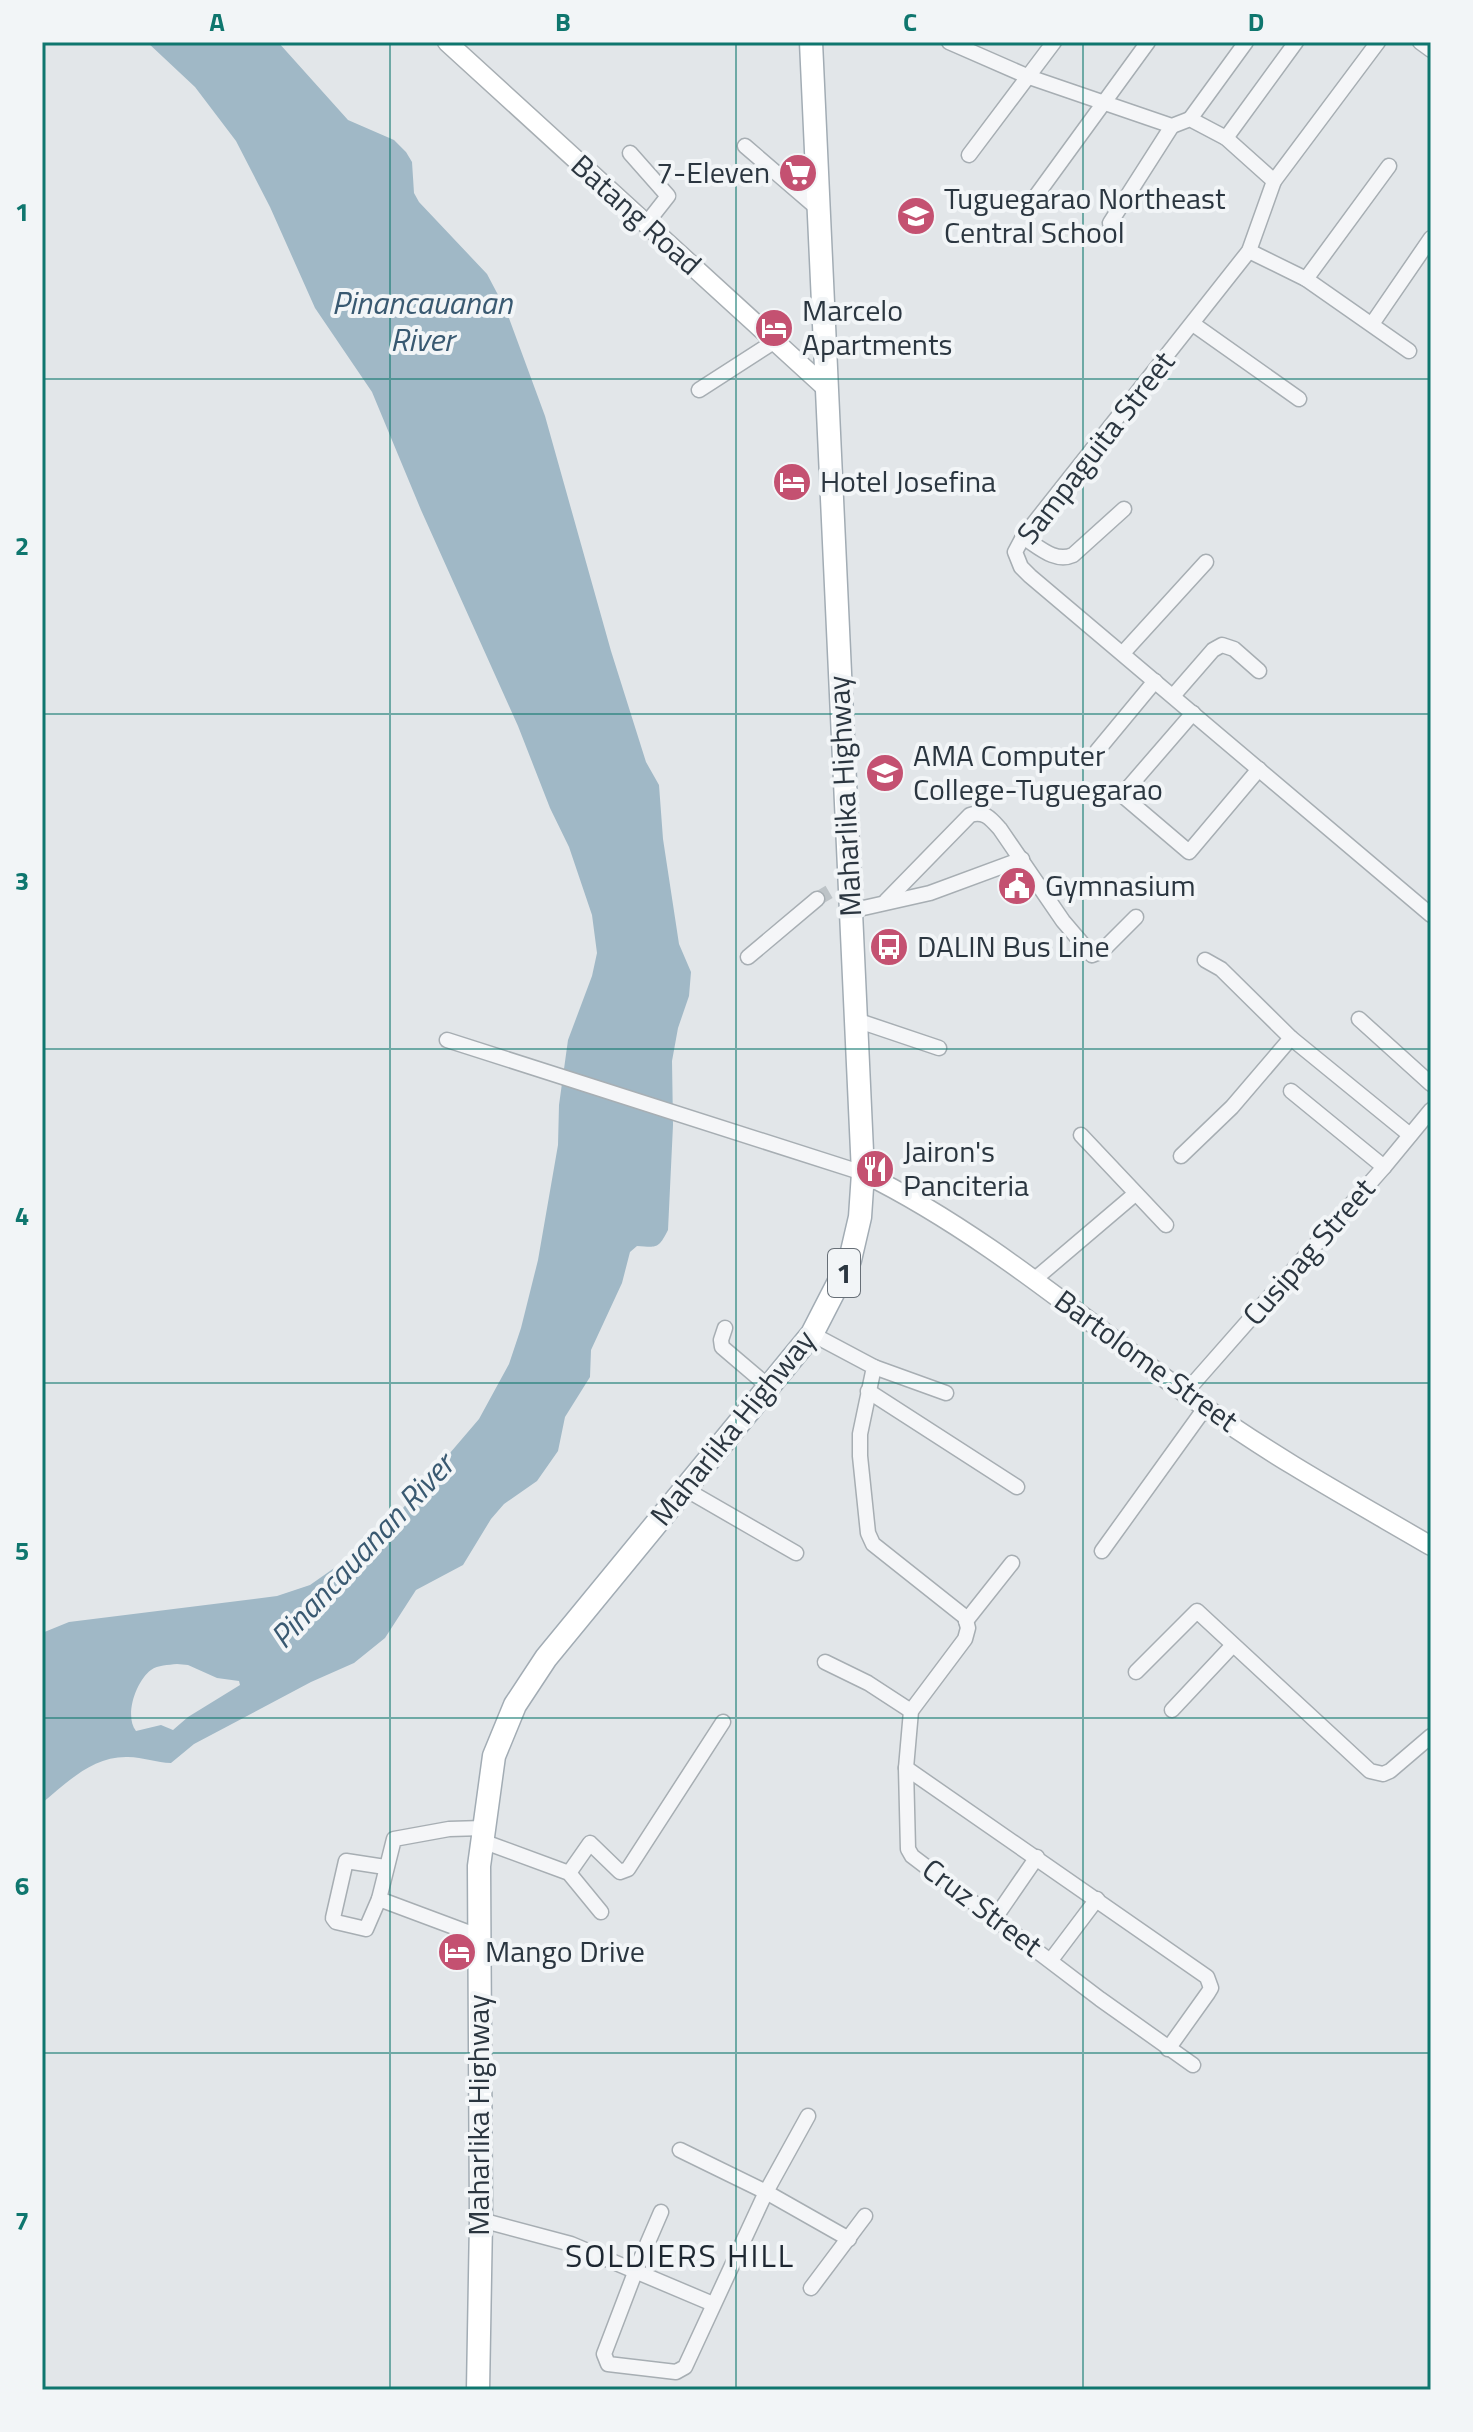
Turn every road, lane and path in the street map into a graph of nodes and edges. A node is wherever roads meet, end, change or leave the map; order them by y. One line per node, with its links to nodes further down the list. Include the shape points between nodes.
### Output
1 (447, 42): 24 (street, Batang Road)
2 (811, 42): 22 (main road, Maharlika Highway / 1)
3 (1054, 42): 11 (street)
4 (1148, 42): 12 (street)
5 (1246, 42): 13 (street)
6 (1296, 42): 15 (street)
7 (1378, 42): 20 (street, Sampaguita Street)
8 (1420, 42): 10 (street)
9 (953, 43): 11 (street)
10 (1431, 50)
11 (1029, 77): 12 (street); 18 (street)
12 (1103, 103): 14 (street); 21 (street)
13 (1190, 119): 14 (street); 15 (street)
14 (1172, 126): 23 (street)
15 (1226, 138): 20 (street)
16 (745, 146): 22 (street)
17 (630, 153): 24 (street, via 668,196)
18 (969, 155)
19 (1389, 166): 27 (street)
20 (1274, 181): 26 (street, Sampaguita Street)
21 (1033, 200)
22 (817, 208): 32 (main road, Maharlika Highway / 1)
23 (1110, 223)
24 (646, 224): 30 (street, Batang Road)
25 (1431, 238): 29 (street)
26 (1249, 251): 27 (street); 28 (street, Sampaguita Street)
27 (1306, 279): 29 (street)
28 (1193, 324): 34 (street); 36 (street, Sampaguita Street)
29 (1372, 324): 31 (street)
30 (775, 341): 32 (street, Batang Road); 33 (street)
31 (1409, 351)
32 (825, 387): 48 (main road, Maharlika Highway / 1, via 841,888)
33 (699, 390)
34 (1299, 399)
35 (1124, 509): 36 (street, via 1064,559)
36 (1023, 537): 38 (street, Sampaguita Street, via 1015,552 1021,567)
37 (1206, 562): 38 (street)
38 (1123, 653): 40 (street, Sampaguita Street)
39 (1259, 671): 41 (street, via 1222,645)
40 (1155, 681): 41 (street, Sampaguita Street); 43 (street)
41 (1173, 696): 42 (street, Sampaguita Street)
42 (1193, 713): 44 (street, Sampaguita Street); 44 (street, via 1122,795 1189,852)
43 (1097, 751)
44 (1259, 769): 49 (street, Sampaguita Street)
45 (1022, 859): 47 (street, via 930,893); 47 (street, via 989,818 970,815); 50 (street, via 1092,955)
46 (817, 899): 51 (street)
47 (886, 901): 48 (street)
48 (850, 911): 54 (main road, Maharlika Highway / 1)
49 (1431, 915)
50 (1136, 917)
51 (748, 957)
52 (1205, 960): 55 (street, via 1221,969)
53 (1359, 1019): 58 (street)
54 (856, 1020): 57 (street); 65 (main road, Maharlika Highway / 1)
55 (1291, 1038): 62 (street); 63 (street)
56 (447, 1040): 65 (street)
57 (939, 1048)
58 (1431, 1084)
59 (1291, 1091): 64 (street)
60 (1429, 1118): 62 (street, Cusipag Street)
61 (1081, 1135): 66 (street)
62 (1410, 1135): 64 (street, Cusipag Street)
63 (1181, 1156)
64 (1384, 1167): 75 (street, Cusipag Street)
65 (863, 1173): 68 (street, Bartolome Street, via 912,1197); 70 (main road, Maharlika Highway / 1, via 850,1260)
66 (1135, 1194): 67 (street); 68 (street)
67 (1166, 1225)
68 (1035, 1279): 75 (street, Bartolome Street)
69 (725, 1328): 72 (street, via 722,1347)
70 (812, 1334): 71 (street); 72 (main road, Maharlika Highway / 1)
71 (874, 1367): 73 (street); 74 (street)
72 (769, 1387): 78 (main road, Maharlika Highway / 1)
73 (868, 1391): 77 (street); 83 (street, via 860,1434 868,1533 887,1558)
74 (946, 1393)
75 (1185, 1393): 76 (street, Bartolome Street)
76 (1205, 1408): 79 (street, Bartolome Street); 80 (street)
77 (1017, 1487)
78 (685, 1489): 81 (street); 92 (main road, Maharlika Highway / 1, via 546,1658 515,1705 494,1756)
79 (1431, 1546)
80 (1102, 1551)
81 (796, 1553)
82 (1012, 1563): 83 (street)
83 (966, 1621): 88 (street, via 965,1639)
84 (1233, 1645): 86 (street, via 1195,1611); 87 (street); 90 (street, via 1370,1771 1390,1771)
85 (825, 1662): 88 (street)
86 (1136, 1672)
87 (1172, 1710)
88 (911, 1711): 91 (street, Cruz Street)
89 (723, 1722): 95 (street, via 628,1869 620,1872 590,1843)
90 (1431, 1736)
91 (906, 1768): 93 (street); 99 (street, Cruz Street, via 912,1856)
92 (482, 1835): 94 (street, via 449,1829 394,1839); 95 (street); 100 (main road, Maharlika Highway / 1)
93 (1037, 1857): 97 (street); 99 (street)
94 (385, 1867): 96 (street); 96 (street, via 346,1861 333,1918 366,1929)
95 (569, 1873): 98 (street)
96 (379, 1899): 100 (street)
97 (1097, 1899): 101 (street); 102 (street, via 1210,1982 1208,1993)
98 (601, 1912)
99 (995, 1918): 101 (street, Cruz Street)
100 (478, 1936): 109 (main road, Maharlika Highway / 1)
101 (1051, 1960): 102 (street, Cruz Street)
102 (1168, 2049): 103 (street, Cruz Street)
103 (1193, 2065)
104 (808, 2116): 106 (street)
105 (680, 2150): 106 (street)
106 (766, 2192): 110 (street); 113 (street)
107 (661, 2212): 111 (street)
108 (865, 2216): 110 (street)
109 (481, 2220): 111 (street, via 571,2244); 114 (main road, Maharlika Highway / 1)
110 (849, 2239): 112 (street)
111 (636, 2270): 113 (street); 113 (street, via 604,2354 608,2364 681,2370)
112 (811, 2288)
113 (713, 2304)
114 (478, 2390)

